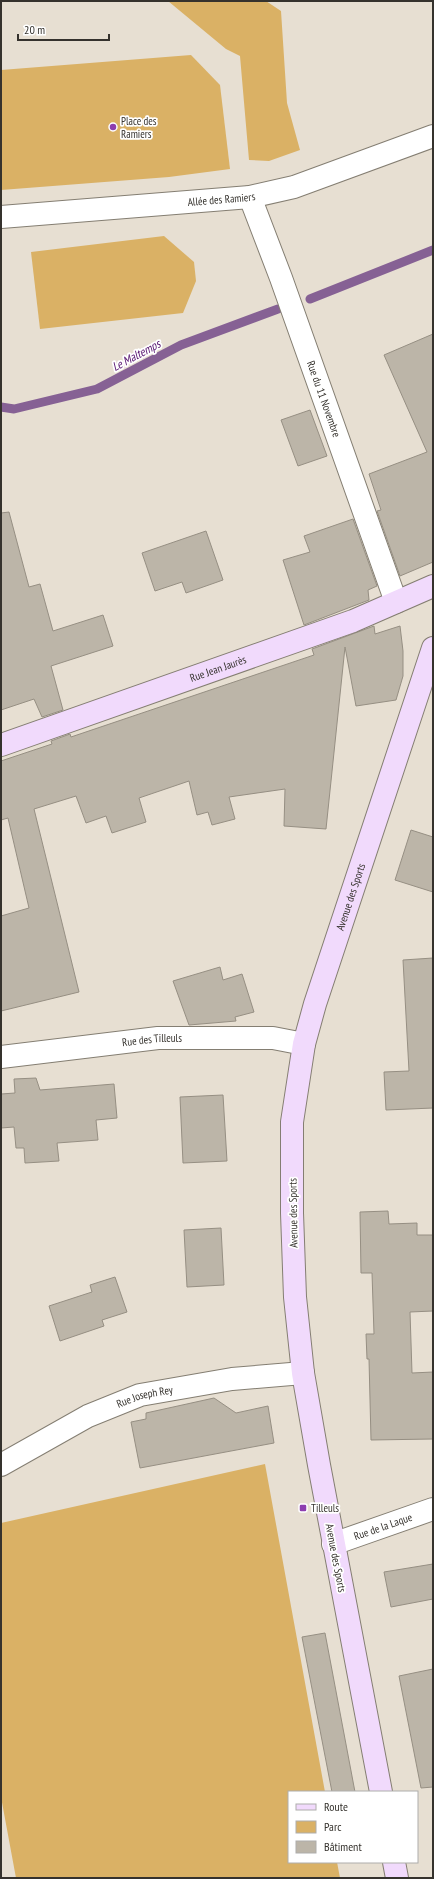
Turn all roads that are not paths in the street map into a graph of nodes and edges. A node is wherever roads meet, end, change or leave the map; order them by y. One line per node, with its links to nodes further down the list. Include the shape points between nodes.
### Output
1 (433, 136): 2 (street, Allée des Ramiers, via 294,187)
2 (250, 197): 3 (street, Allée des Ramiers); 5 (street, Rue du 11 Novembre)
3 (1, 217)
4 (433, 586): 5 (main road, Rue Jean Jaurès)
5 (396, 602): 7 (main road, Rue Jean Jaurès, via 353,621)
6 (433, 648): 8 (main road, Avenue des Sports)
7 (1, 745)
8 (304, 1044): 9 (street, Rue des Tilleuls, via 273,1038 158,1038); 10 (main road, Avenue des Sports, via 292,1122 295,1297)
9 (1, 1057)
10 (303, 1373): 11 (street, Rue Joseph Rey, via 232,1379 140,1395 88,1416); 13 (main road, Avenue des Sports)
11 (1, 1465)
12 (433, 1509): 13 (street, Rue de la Laque)
13 (333, 1544): 14 (main road, Avenue des Sports)
14 (381, 1791)
15 (394, 1863): 16 (main road)
16 (397, 1878)

